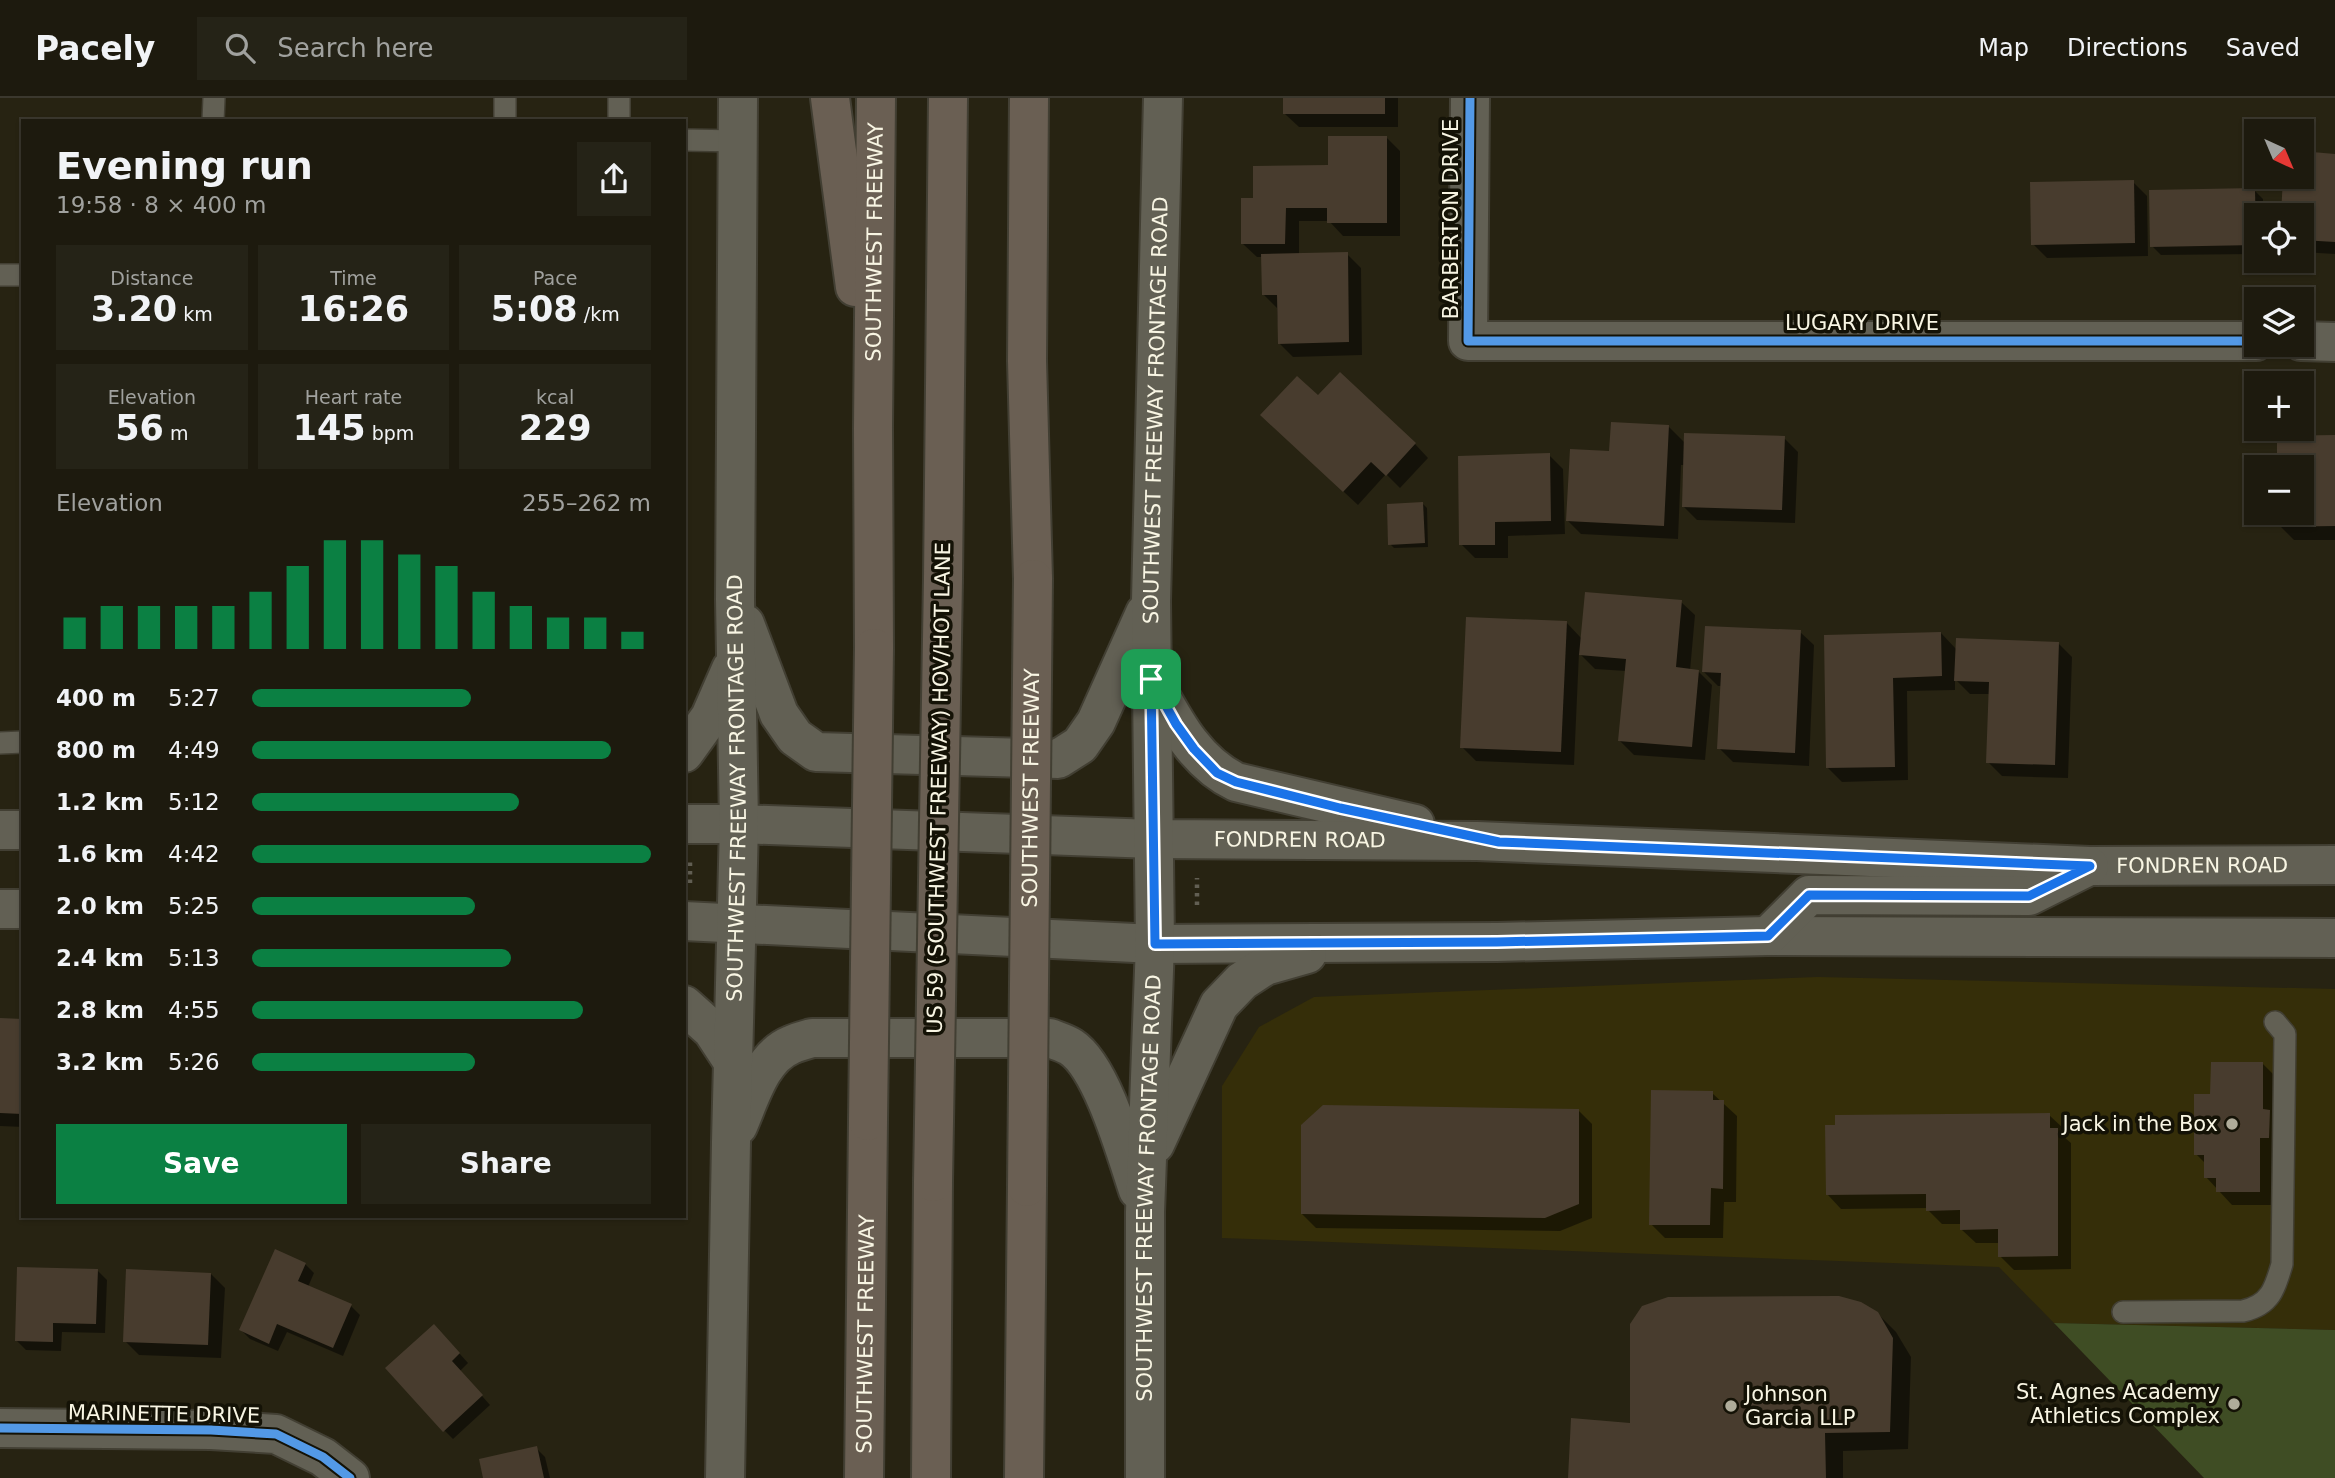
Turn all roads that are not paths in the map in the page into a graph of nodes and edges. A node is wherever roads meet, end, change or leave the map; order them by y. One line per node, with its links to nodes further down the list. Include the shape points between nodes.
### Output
1 (214, 98): 11 (lane)
2 (505, 98): 12 (lane)
3 (619, 98): 13 (lane)
4 (738, 98): 15 (main road, SOUTHWEST FREEWAY FRONTAGE ROAD)
5 (830, 98): 22 (highway)
6 (876, 98): 22 (highway, SOUTHWEST FREEWAY)
7 (948, 98): 57 (highway, US 59 (SOUTHWEST FREEWAY) HOV/HOT LANE, bridge)
8 (1028, 98): 58 (highway, SOUTHWEST FREEWAY, bridge, via 1027,361 1033,579)
9 (1163, 98): 24 (main road, SOUTHWEST FREEWAY FRONTAGE ROAD)
10 (1470, 98): 18 (main road, BARBERTON DRIVE)
11 (213, 119)
12 (505, 119)
13 (619, 119)
14 (686, 140): 15 (lane)
15 (738, 141): 23 (main road, SOUTHWEST FREEWAY FRONTAGE ROAD)
16 (0, 275): 17 (lane)
17 (21, 275)
18 (1468, 341): 19 (main road, LUGARY DRIVE)
19 (2244, 341)
20 (2314, 341): 21 (main road)
21 (2335, 342)
22 (873, 428): 56 (highway, SOUTHWEST FREEWAY, bridge)
23 (735, 599): 24 (main road, via 779,714 795,737 816,752 1058,759 1080,745 1096,722); 25 (main road, SOUTHWEST FREEWAY FRONTAGE ROAD)
24 (1151, 601): 26 (main road, SOUTHWEST FREEWAY FRONTAGE ROAD)
25 (736, 658): 29 (main road, via 710,717); 30 (main road, SOUTHWEST FREEWAY FRONTAGE ROAD)
26 (1151, 679): 34 (main road, SOUTHWEST FREEWAY FRONTAGE ROAD); 35 (main road, via 1194,749 1217,773 1236,782)
27 (21, 742): 28 (lane)
28 (0, 743)
29 (686, 751)
30 (739, 824): 33 (main road, FONDREN ROAD); 34 (main road, FONDREN ROAD); 41 (main road, SOUTHWEST FREEWAY FRONTAGE ROAD)
31 (0, 830): 32 (main road)
32 (21, 830)
33 (687, 838)
34 (1153, 839): 35 (main road, FONDREN ROAD); 45 (main road, SOUTHWEST FREEWAY FRONTAGE ROAD)
35 (1499, 842): 37 (main road, FONDREN ROAD)
36 (2335, 865): 37 (main road, FONDREN ROAD)
37 (2090, 866): 42 (main road, via 2029,896 1809,895)
38 (687, 906): 41 (main road)
39 (0, 909): 40 (main road)
40 (21, 909)
41 (738, 922): 45 (main road); 48 (main road, SOUTHWEST FREEWAY FRONTAGE ROAD)
42 (1768, 936): 43 (main road); 44 (main road)
43 (2335, 938)
44 (1347, 943): 45 (main road); 50 (main road, via 1265,966 1219,1005)
45 (1155, 944): 50 (main road, SOUTHWEST FREEWAY FRONTAGE ROAD)
46 (686, 1007): 48 (main road, via 712,1030)
47 (2275, 1022): 52 (lane, via 2285,1034 2282,1264 2277,1282 2258,1308 2243,1311)
48 (733, 1062): 49 (main road, SOUTHWEST FREEWAY FRONTAGE ROAD)
49 (731, 1142): 51 (main road, via 760,1076 789,1045 812,1038 1050,1038 1072,1047 1090,1069 1109,1104); 55 (main road, SOUTHWEST FREEWAY FRONTAGE ROAD)
50 (1147, 1162): 51 (main road, SOUTHWEST FREEWAY FRONTAGE ROAD)
51 (1145, 1212): 59 (main road, SOUTHWEST FREEWAY FRONTAGE ROAD)
52 (2123, 1312)
53 (0, 1428): 54 (main road, MARINETTE DRIVE, via 276,1434)
54 (336, 1468)
55 (725, 1478)
56 (864, 1478)
57 (931, 1478)
58 (1024, 1478)
59 (1145, 1478)

